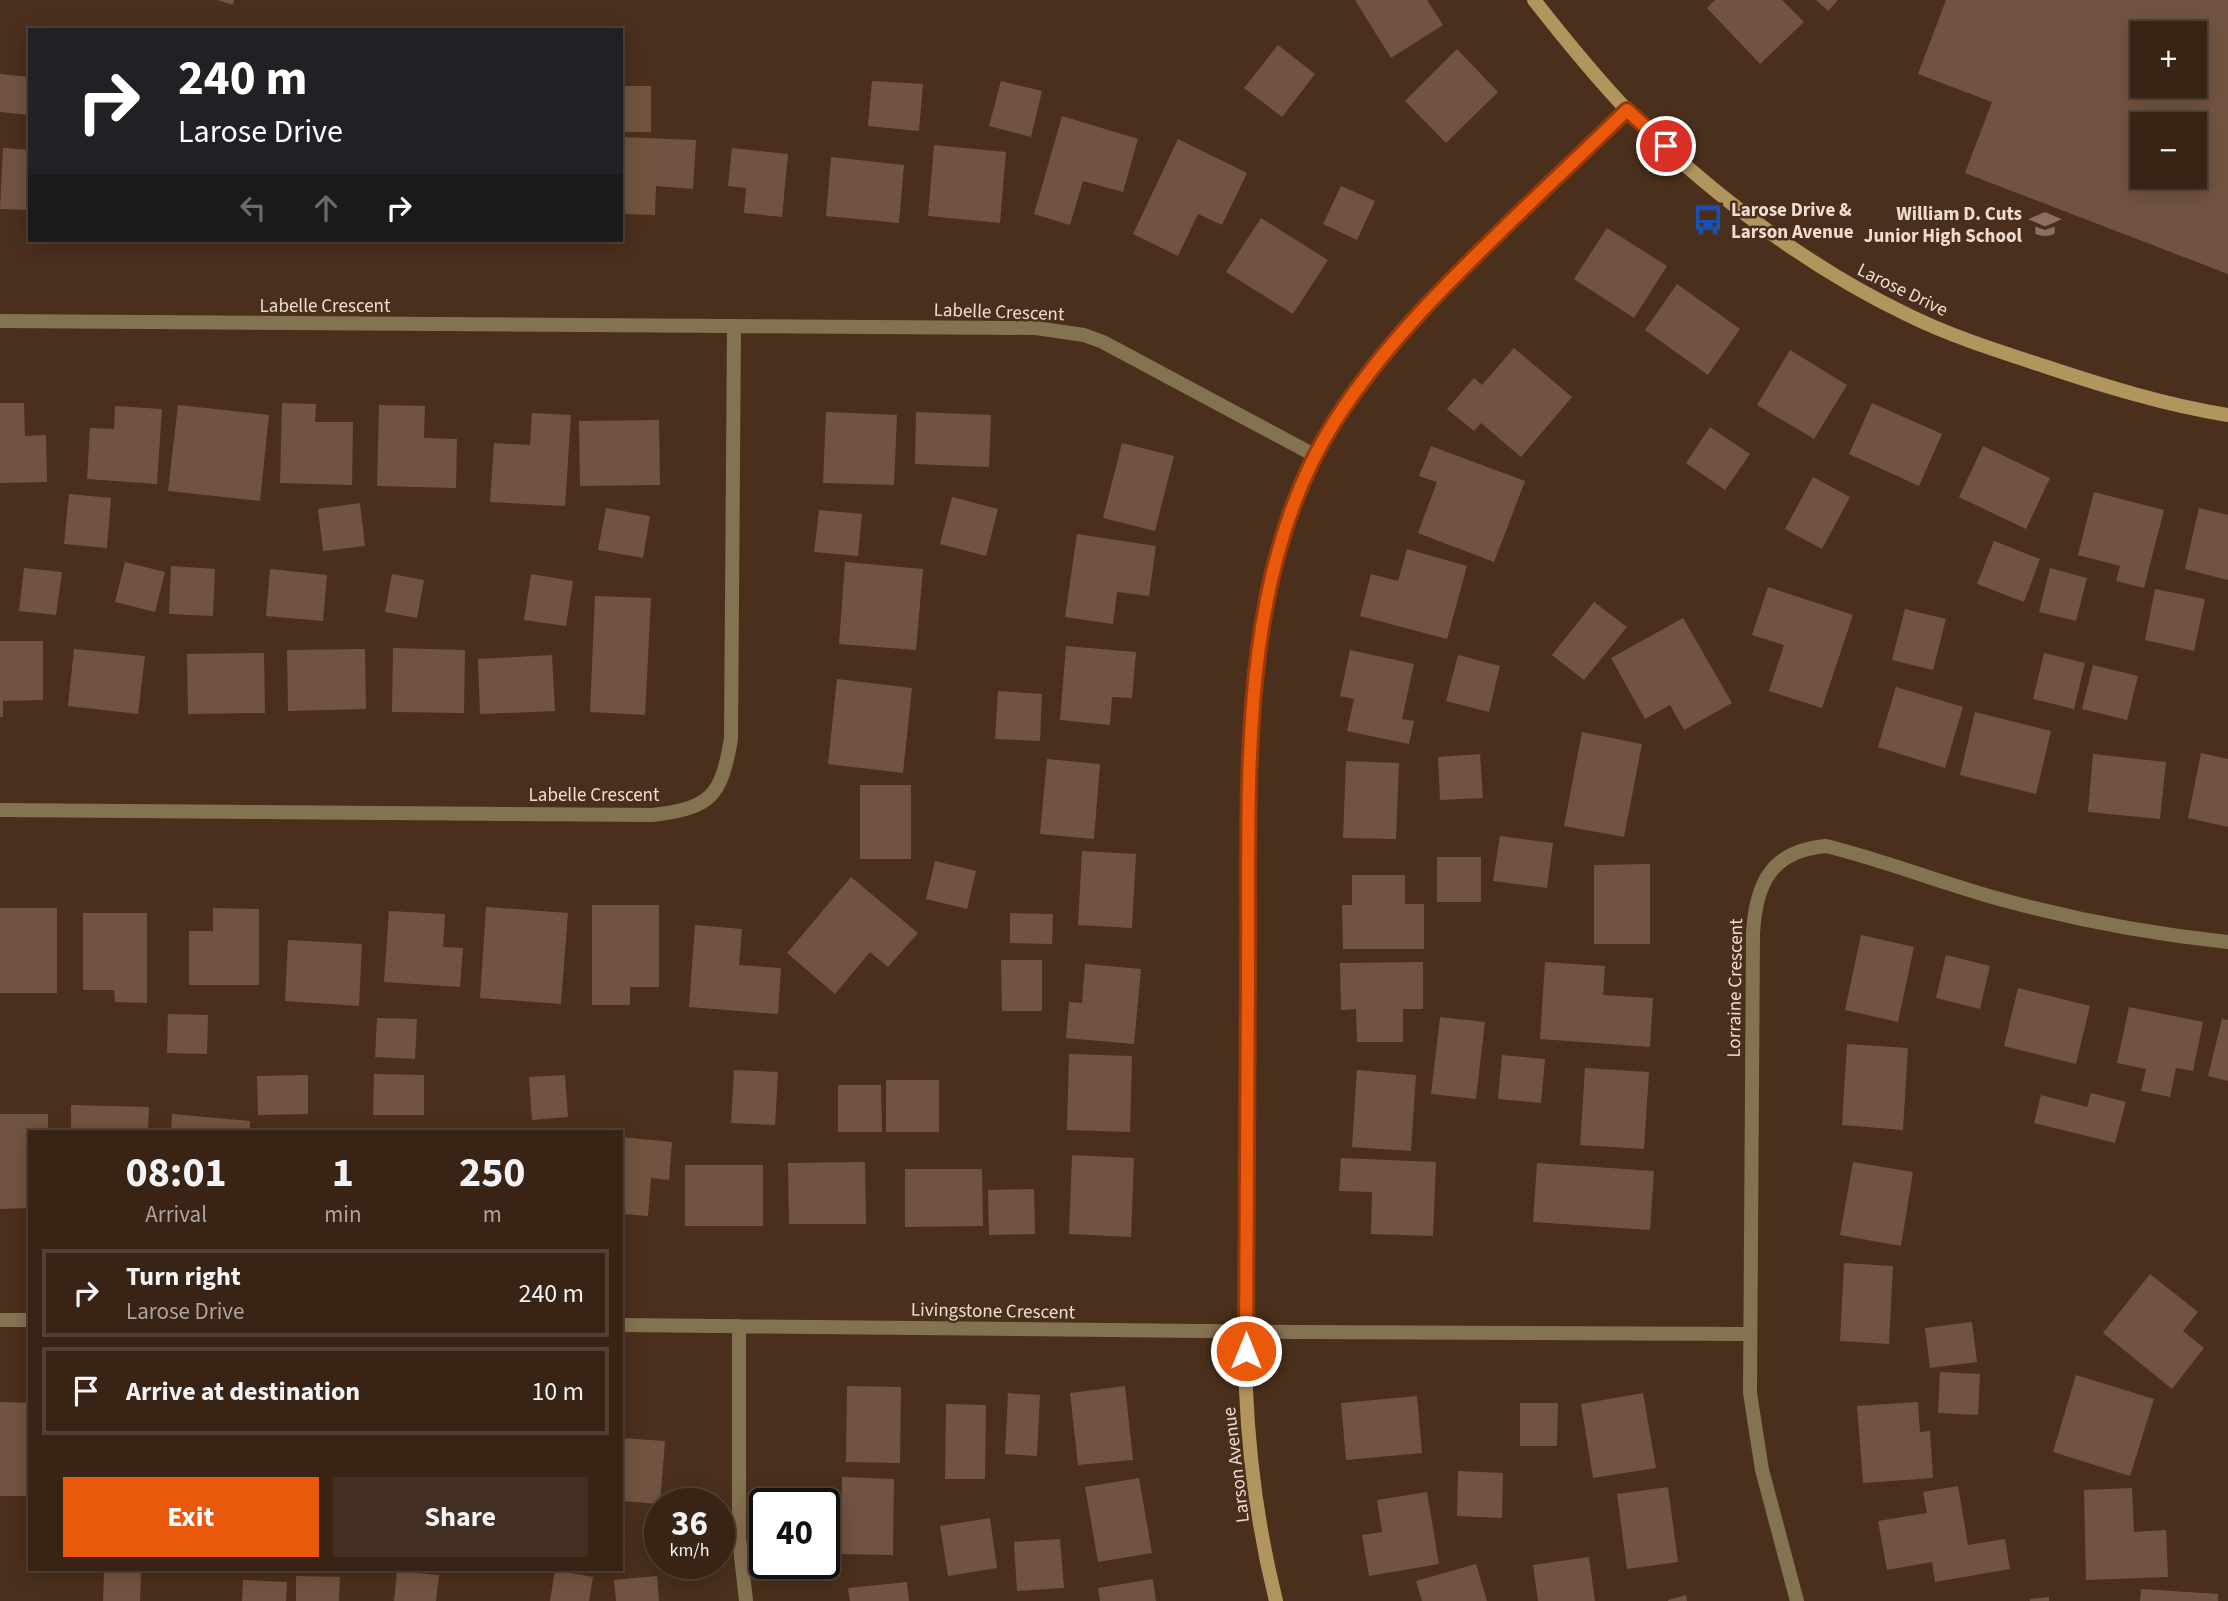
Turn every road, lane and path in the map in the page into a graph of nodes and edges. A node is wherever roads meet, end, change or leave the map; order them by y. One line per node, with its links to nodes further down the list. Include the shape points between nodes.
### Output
1 (1534, 0): 2 (street, Larose Drive)
2 (1627, 110): 5 (street, Larose Drive, via 1685,164 1770,231 1874,298 1949,332 2074,376); 6 (street, Larson Avenue, via 1406,325 1334,423)
3 (0, 321): 4 (street, Labelle Crescent)
4 (734, 327): 6 (street, Labelle Crescent, via 1036,328 1084,335); 7 (street, Labelle Crescent, via 731,739 721,780 699,806 652,815)
5 (2228, 415)
6 (1316, 456): 13 (street, Larson Avenue, via 1291,513 1269,589 1253,716)
7 (0, 810)
8 (2228, 942): 14 (street, Lorraine Crescent, via 2126,928 2045,910 1826,846 1786,856 1767,874 1754,909)
9 (0, 1320): 10 (street)
10 (28, 1320)
11 (623, 1325): 12 (street, Livingstone Crescent)
12 (739, 1326): 13 (street, Livingstone Crescent); 15 (street, via 739,1538)
13 (1246, 1332): 14 (street); 16 (street, Larson Avenue, via 1247,1414 1262,1535)
14 (1750, 1334): 17 (street, Lorraine Crescent, via 1757,1445)
15 (746, 1601)
16 (1276, 1601)
17 (1797, 1601)

